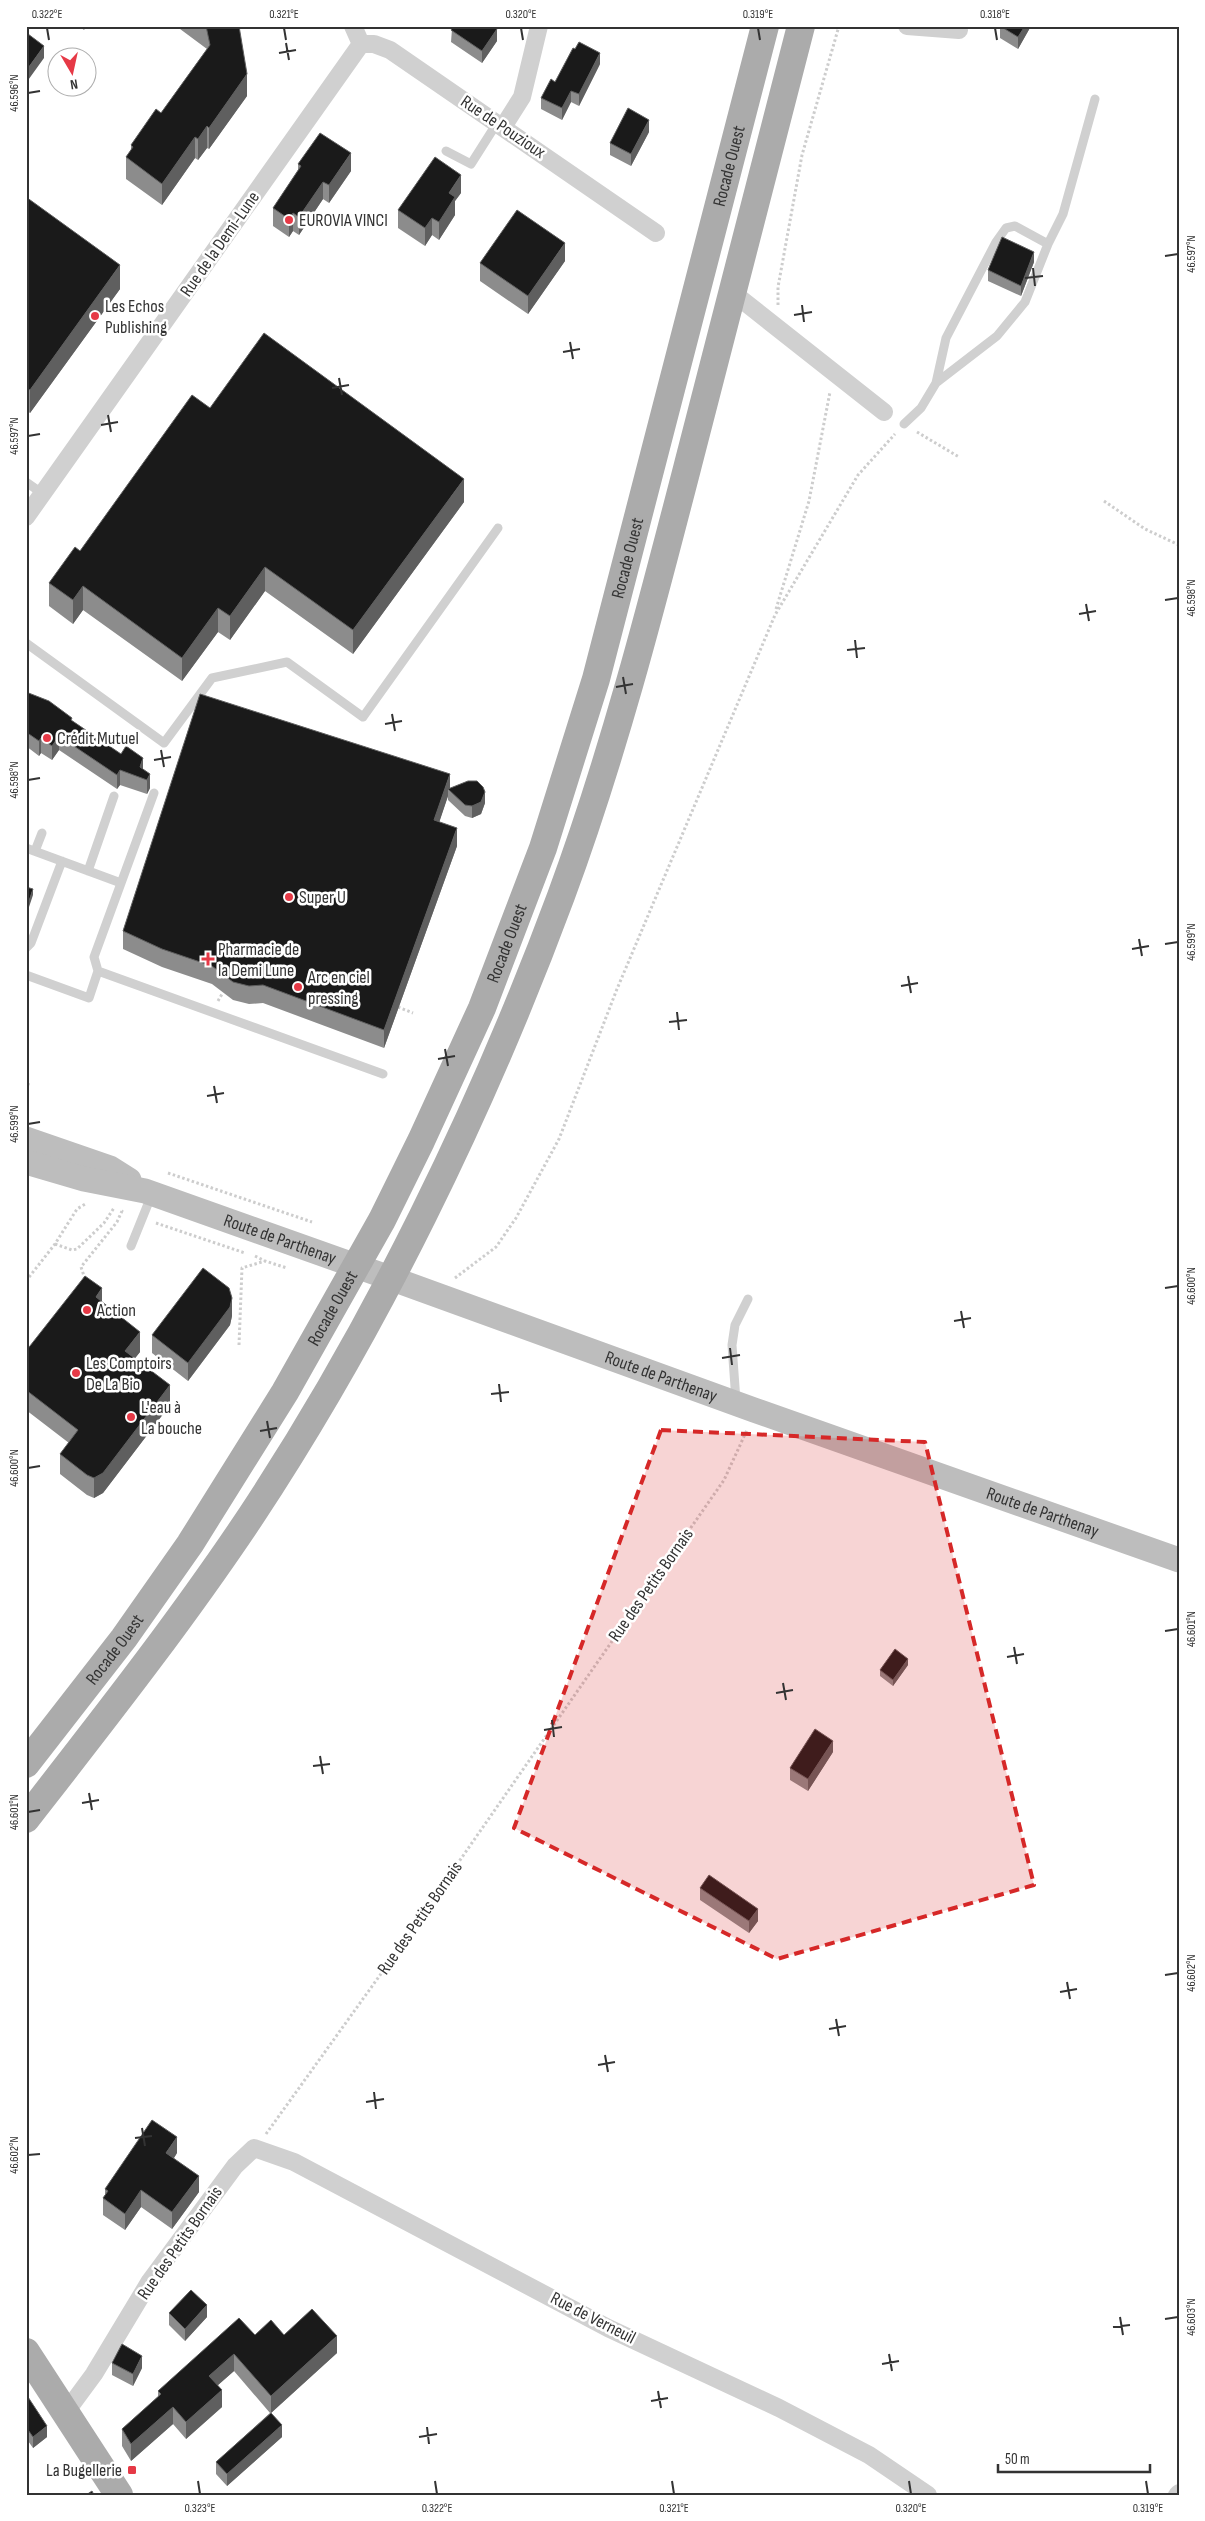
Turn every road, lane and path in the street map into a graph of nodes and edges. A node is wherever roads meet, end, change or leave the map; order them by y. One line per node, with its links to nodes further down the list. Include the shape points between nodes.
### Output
1 (353, 26): 8 (street)
2 (538, 26): 10 (street, via 522,97)
3 (765, 26): 55 (main road, Rocade Ouest, via 614,613 557,807 482,1008 421,1141)
4 (801, 26): 14 (main road, Rocade Ouest)
5 (838, 26): 15 (path, via 802,156 778,287)
6 (907, 26): 7 (street)
7 (958, 30)
8 (361, 44): 10 (street, Rue de Pouzioux, via 374,44 390,50); 22 (street, Rue de la Demi-Lune)
9 (1095, 99): 13 (lane, via 1063,214)
10 (500, 125): 11 (lane, via 471,164); 12 (street, Rue de Pouzioux)
11 (446, 151)
12 (656, 233)
13 (1048, 244): 17 (lane, via 1026,302 997,336); 17 (lane, via 1015,226 1006,228 946,338)
14 (732, 292): 15 (street); 57 (main road, Rocade Ouest, via 632,681 574,861 486,1079)
15 (778, 328): 16 (street)
16 (834, 373): 18 (street); 27 (path, via 809,501)
17 (936, 383): 19 (lane, via 921,408)
18 (884, 412)
19 (904, 424): 20 (path); 27 (path, via 858,475)
20 (959, 457)
21 (26, 482): 22 (lane)
22 (43, 494): 24 (street, Rue de la Demi-Lune)
23 (1104, 501): 26 (path, via 1145,529)
24 (26, 517)
25 (498, 528): 28 (lane, via 363,717 288,662 212,678 164,744)
26 (1179, 545)
27 (775, 615): 60 (path, via 617,989 558,1139 516,1218 496,1247 464,1273)
28 (26, 643)
29 (154, 793): 35 (lane)
30 (114, 796): 34 (lane)
31 (42, 833): 32 (lane)
32 (30, 850): 33 (lane)
33 (62, 861): 34 (lane); 36 (lane)
34 (88, 871): 35 (lane)
35 (121, 882): 37 (lane, via 94,957)
36 (26, 948)
37 (98, 971): 38 (lane, via 89,998); 41 (lane)
38 (26, 975)
39 (398, 1008): 40 (path)
40 (413, 1013)
41 (383, 1074)
42 (29, 1082): 43 (path)
43 (26, 1090)
44 (26, 1139): 46 (main road, Route de Parthenay, via 110,1168)
45 (26, 1162): 46 (main road, Route de Parthenay)
46 (149, 1193): 51 (lane); 55 (main road, Route de Parthenay)
47 (92, 1200): 52 (path, via 77,1209)
48 (107, 1205): 49 (path)
49 (114, 1208): 50 (path); 52 (path, via 104,1223 77,1249)
50 (122, 1211): 51 (path); 59 (path, via 81,1267)
51 (142, 1218): 53 (lane); 54 (path)
52 (55, 1244): 58 (path)
53 (130, 1246)
54 (264, 1261): 56 (path); 62 (path, via 242,1268)
55 (358, 1266): 57 (main road, Route de Parthenay); 65 (main road, Rocade Ouest, via 286,1392 190,1544 124,1638)
56 (294, 1270)
57 (390, 1278): 60 (main road, Route de Parthenay); 66 (main road, Rocade Ouest, via 251,1516 152,1656)
58 (26, 1281)
59 (86, 1281)
60 (428, 1292): 63 (main road, Route de Parthenay)
61 (748, 1299): 63 (lane, via 735,1325 732,1345)
62 (239, 1345)
63 (745, 1407): 64 (main road, Route de Parthenay); 67 (path, Rue des Petits Bornais, via 740,1448 724,1480 383,1971)
64 (1179, 1560)
65 (26, 1764)
66 (26, 1820)
67 (254, 2148): 69 (street, Rue des Petits Bornais, via 235,2166 150,2281 94,2374); 71 (street, Rue de Verneuil, via 294,2162 608,2328 779,2408 869,2455)
68 (26, 2352): 69 (main road)
69 (66, 2412): 70 (main road)
70 (119, 2495)
71 (928, 2495)

